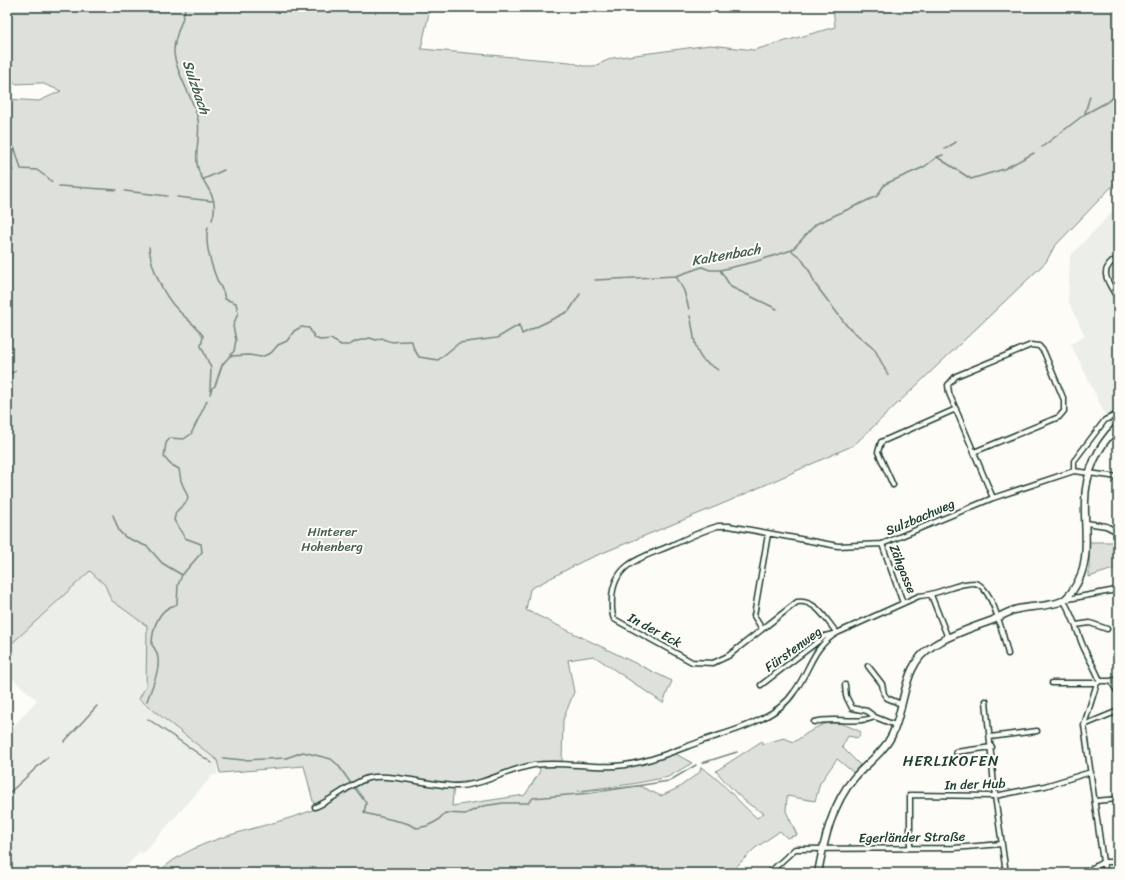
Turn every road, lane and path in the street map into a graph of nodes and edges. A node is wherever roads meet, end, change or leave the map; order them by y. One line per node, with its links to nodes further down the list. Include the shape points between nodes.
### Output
1 (1118, 258): 2 (street, via 1110,263 1106,271 1107,280)
2 (1118, 299)
3 (956, 409): 6 (street); 6 (street, via 948,389 953,378 1031,346 1042,348 1064,400 1064,411 1059,417); 10 (street, via 881,442 878,452)
4 (1118, 414): 7 (street, via 1105,420 1074,461)
5 (1118, 426): 8 (main road, via 1103,444)
6 (974, 452): 11 (street)
7 (1074, 471): 8 (street, Sulzbachweg); 11 (street, Sulzbachweg)
8 (1089, 474): 9 (street, Sulzbachweg); 12 (main road, via 1084,502)
9 (1118, 477)
10 (893, 485)
11 (993, 498): 15 (street, Sulzbachweg)
12 (1086, 523): 13 (street, via 1106,526); 18 (main road, via 1086,553 1083,567 1073,590)
13 (1118, 532)
14 (768, 534): 15 (street, Sulzbachweg, via 838,546); 23 (street, via 754,616); 23 (street, In der Eck, via 729,526 705,530 630,563 612,586 611,612 614,619 692,662 720,661)
15 (882, 544): 19 (street, Zähgasse)
16 (1118, 588): 18 (street)
17 (931, 595): 19 (street, Zähgasse); 20 (street, via 972,582 977,583 983,586 988,594); 25 (street, Zähgasse)
18 (1064, 600): 20 (main road, via 1016,610); 21 (street)
19 (903, 602): 24 (street)
20 (998, 618): 25 (main road); 26 (street)
21 (1076, 625): 22 (street, via 1090,623); 30 (street)
22 (1107, 628)
23 (762, 629): 24 (street, In der Eck, via 797,602 804,601 814,605)
24 (838, 633): 32 (street, Fürstenweg, via 825,636); 50 (street, via 828,638 814,655 790,696 762,719 659,757 614,766 534,765 474,784 458,786 367,778)
25 (948, 638): 36 (main road, via 934,645 913,664)
26 (1008, 654)
27 (868, 666): 36 (street, via 882,684 887,698)
28 (1118, 679): 29 (street)
29 (1111, 681): 30 (street); 34 (street)
30 (1099, 682): 31 (street); 41 (street)
31 (1052, 683)
32 (761, 685)
33 (845, 685): 38 (street, via 846,696 852,708 867,711)
34 (1118, 693)
35 (986, 701): 43 (street)
36 (901, 704): 40 (main road)
37 (1118, 711): 41 (street)
38 (875, 717): 39 (street, via 868,720 823,719); 40 (street)
39 (814, 722)
40 (895, 725): 53 (main road, via 886,744 846,788 830,821)
41 (1084, 725): 46 (street)
42 (1037, 731): 43 (street)
43 (990, 737): 44 (street)
44 (992, 747): 45 (street); 47 (street)
45 (956, 752)
46 (1091, 772): 47 (street, In der Hub, via 1045,786); 49 (street)
47 (996, 796): 51 (street); 52 (street, In der Hub, via 910,795)
48 (1118, 799): 49 (street)
49 (1095, 802): 54 (street)
50 (315, 807)
51 (1001, 844): 52 (street, Egerländer Straße, via 954,848); 58 (street)
52 (910, 847): 53 (street, Egerländer Straße)
53 (823, 848): 56 (street, Egerländer Straße, via 795,849); 57 (main road)
54 (1103, 862): 55 (street); 59 (street); 60 (street)
55 (1118, 862)
56 (769, 873)
57 (818, 873)
58 (1006, 873)
59 (1084, 873)
60 (1106, 873)

